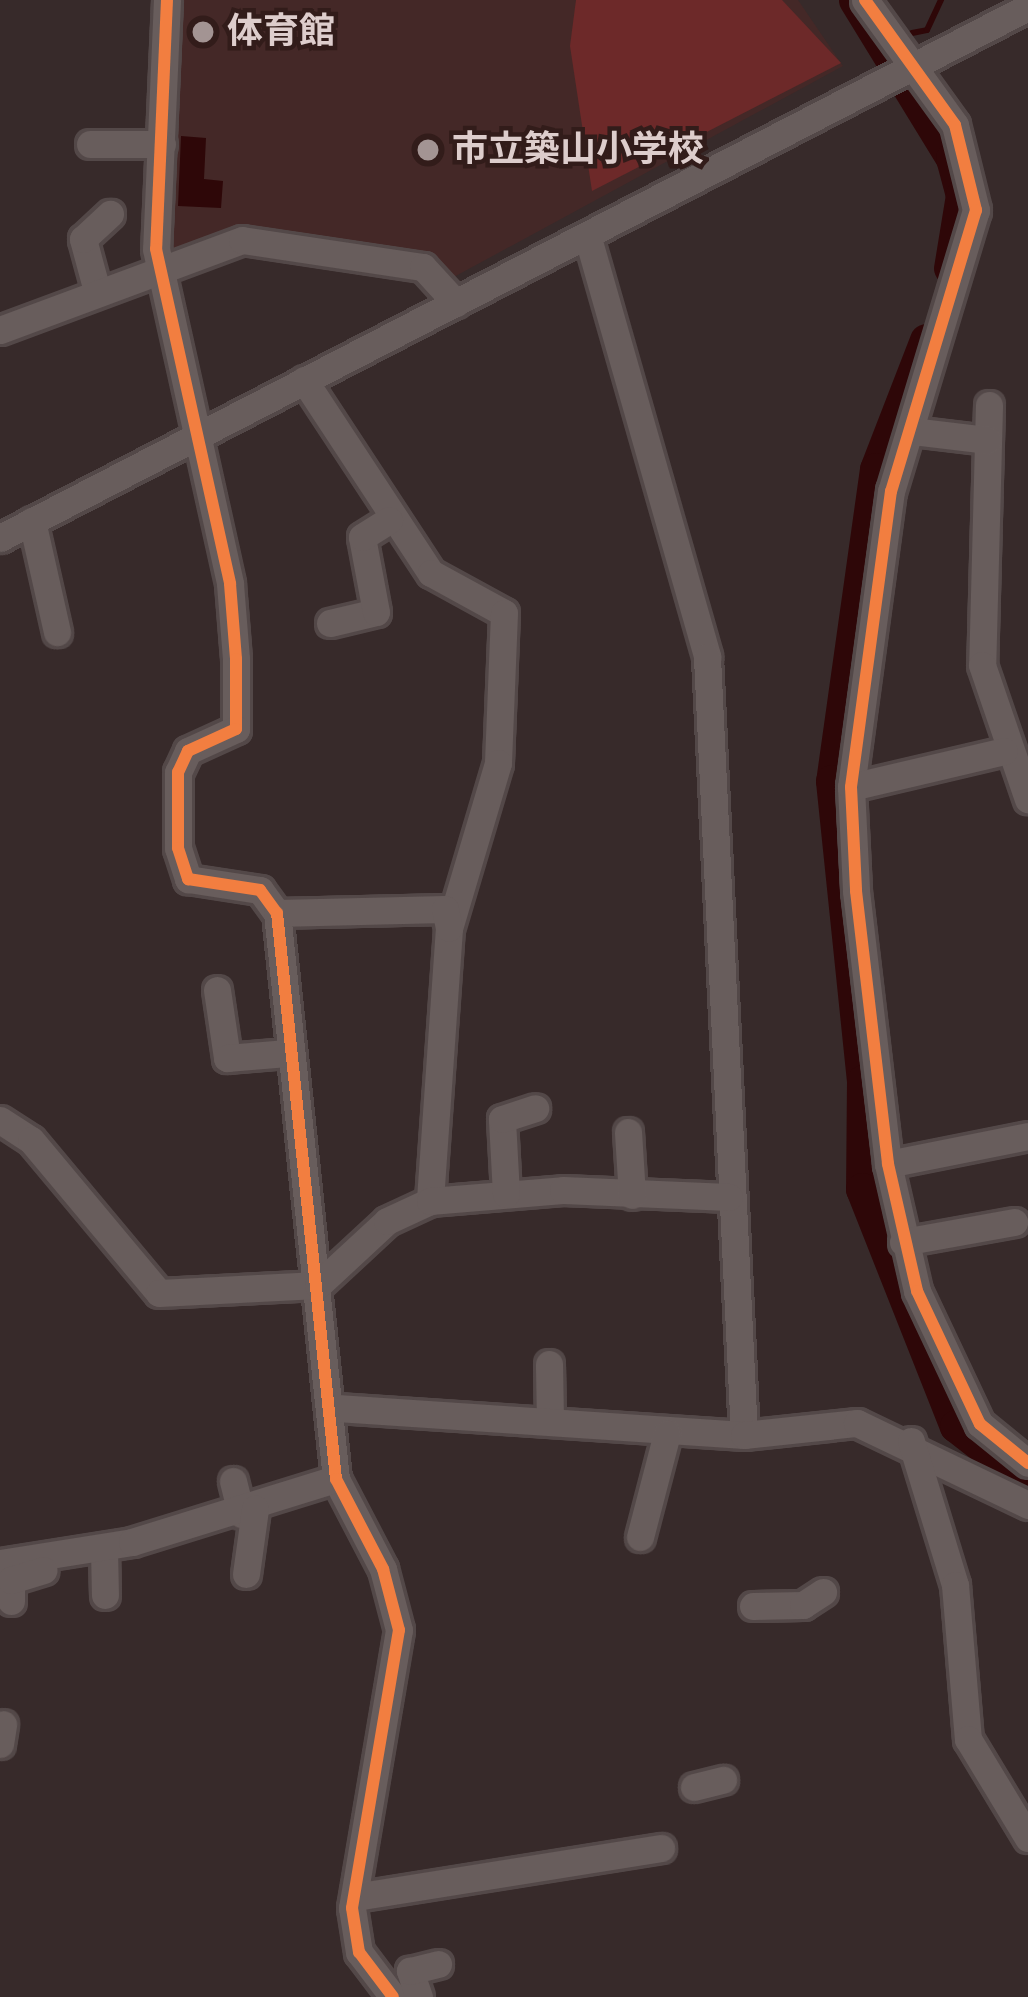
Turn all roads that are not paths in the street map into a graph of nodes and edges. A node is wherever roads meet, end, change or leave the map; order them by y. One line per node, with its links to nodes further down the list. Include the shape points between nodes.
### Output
1 (166, 0): 6 (street)
2 (866, 0): 4 (street)
3 (1028, 8): 4 (street)
4 (904, 73): 8 (street); 15 (street, via 965,149 976,210)
5 (90, 144): 6 (street)
6 (162, 144): 9 (street)
7 (110, 214): 10 (street, via 83,239)
8 (588, 238): 11 (street); 37 (street, via 726,717 738,1146)
9 (158, 267): 10 (street); 11 (street, via 242,240 423,267); 16 (street)
10 (97, 291): 12 (street)
11 (456, 303): 13 (street)
12 (0, 330)
13 (304, 380): 16 (street); 18 (street)
14 (988, 405): 17 (street)
15 (912, 430): 17 (street); 24 (street, via 891,491)
16 (192, 436): 19 (street); 26 (street, via 230,584 236,729 183,760 180,867 203,887 260,890)
17 (987, 440): 23 (street, via 982,665)
18 (389, 520): 21 (street, via 362,537 376,612); 27 (street, via 431,573 504,613 498,763)
19 (32, 521): 20 (street); 22 (street)
20 (0, 538)
21 (331, 623)
22 (57, 632)
23 (1004, 751): 24 (street); 25 (street)
24 (851, 787): 34 (street)
25 (1028, 799)
26 (277, 913): 27 (street, via 445,909); 29 (street)
27 (449, 928): 38 (street)
28 (217, 989): 29 (street, via 227,1058)
29 (287, 1053): 41 (street)
30 (535, 1108): 35 (street, via 502,1119)
31 (0, 1120): 41 (street, via 31,1140 159,1293)
32 (628, 1132): 36 (street)
33 (1028, 1136): 34 (street)
34 (887, 1164): 40 (street)
35 (506, 1194): 36 (street); 38 (street)
36 (632, 1195): 37 (street)
37 (729, 1197): 46 (street)
38 (430, 1201): 41 (street, via 387,1221)
39 (1014, 1222): 40 (street)
40 (903, 1242): 50 (street, via 980,1424)
41 (318, 1285): 43 (street)
42 (549, 1364): 44 (street)
43 (337, 1408): 44 (street); 48 (street)
44 (550, 1421): 45 (street)
45 (667, 1432): 46 (street); 53 (street)
46 (744, 1435): 47 (street, via 857,1423)
47 (911, 1441): 50 (street); 65 (street, via 955,1586 968,1739)
48 (336, 1479): 51 (street); 67 (street, via 383,1569 399,1630)
49 (233, 1481): 51 (street)
50 (1020, 1481)
51 (248, 1512): 52 (street); 58 (street)
52 (198, 1525): 54 (street); 55 (street, via 199,1539)
53 (640, 1537)
54 (104, 1549): 56 (street); 60 (street)
55 (163, 1550)
56 (49, 1556): 57 (street); 61 (street, via 46,1569 11,1580)
57 (0, 1563)
58 (246, 1574)
59 (823, 1592): 62 (street, via 803,1605)
60 (105, 1595)
61 (11, 1601)
62 (753, 1606)
63 (723, 1780): 64 (street)
64 (694, 1787)
65 (1028, 1838)
66 (662, 1848): 67 (street)
67 (355, 1897): 69 (street, via 359,1952)
68 (438, 1964): 70 (street, via 406,1978)
69 (393, 1997)
70 (419, 1997)

